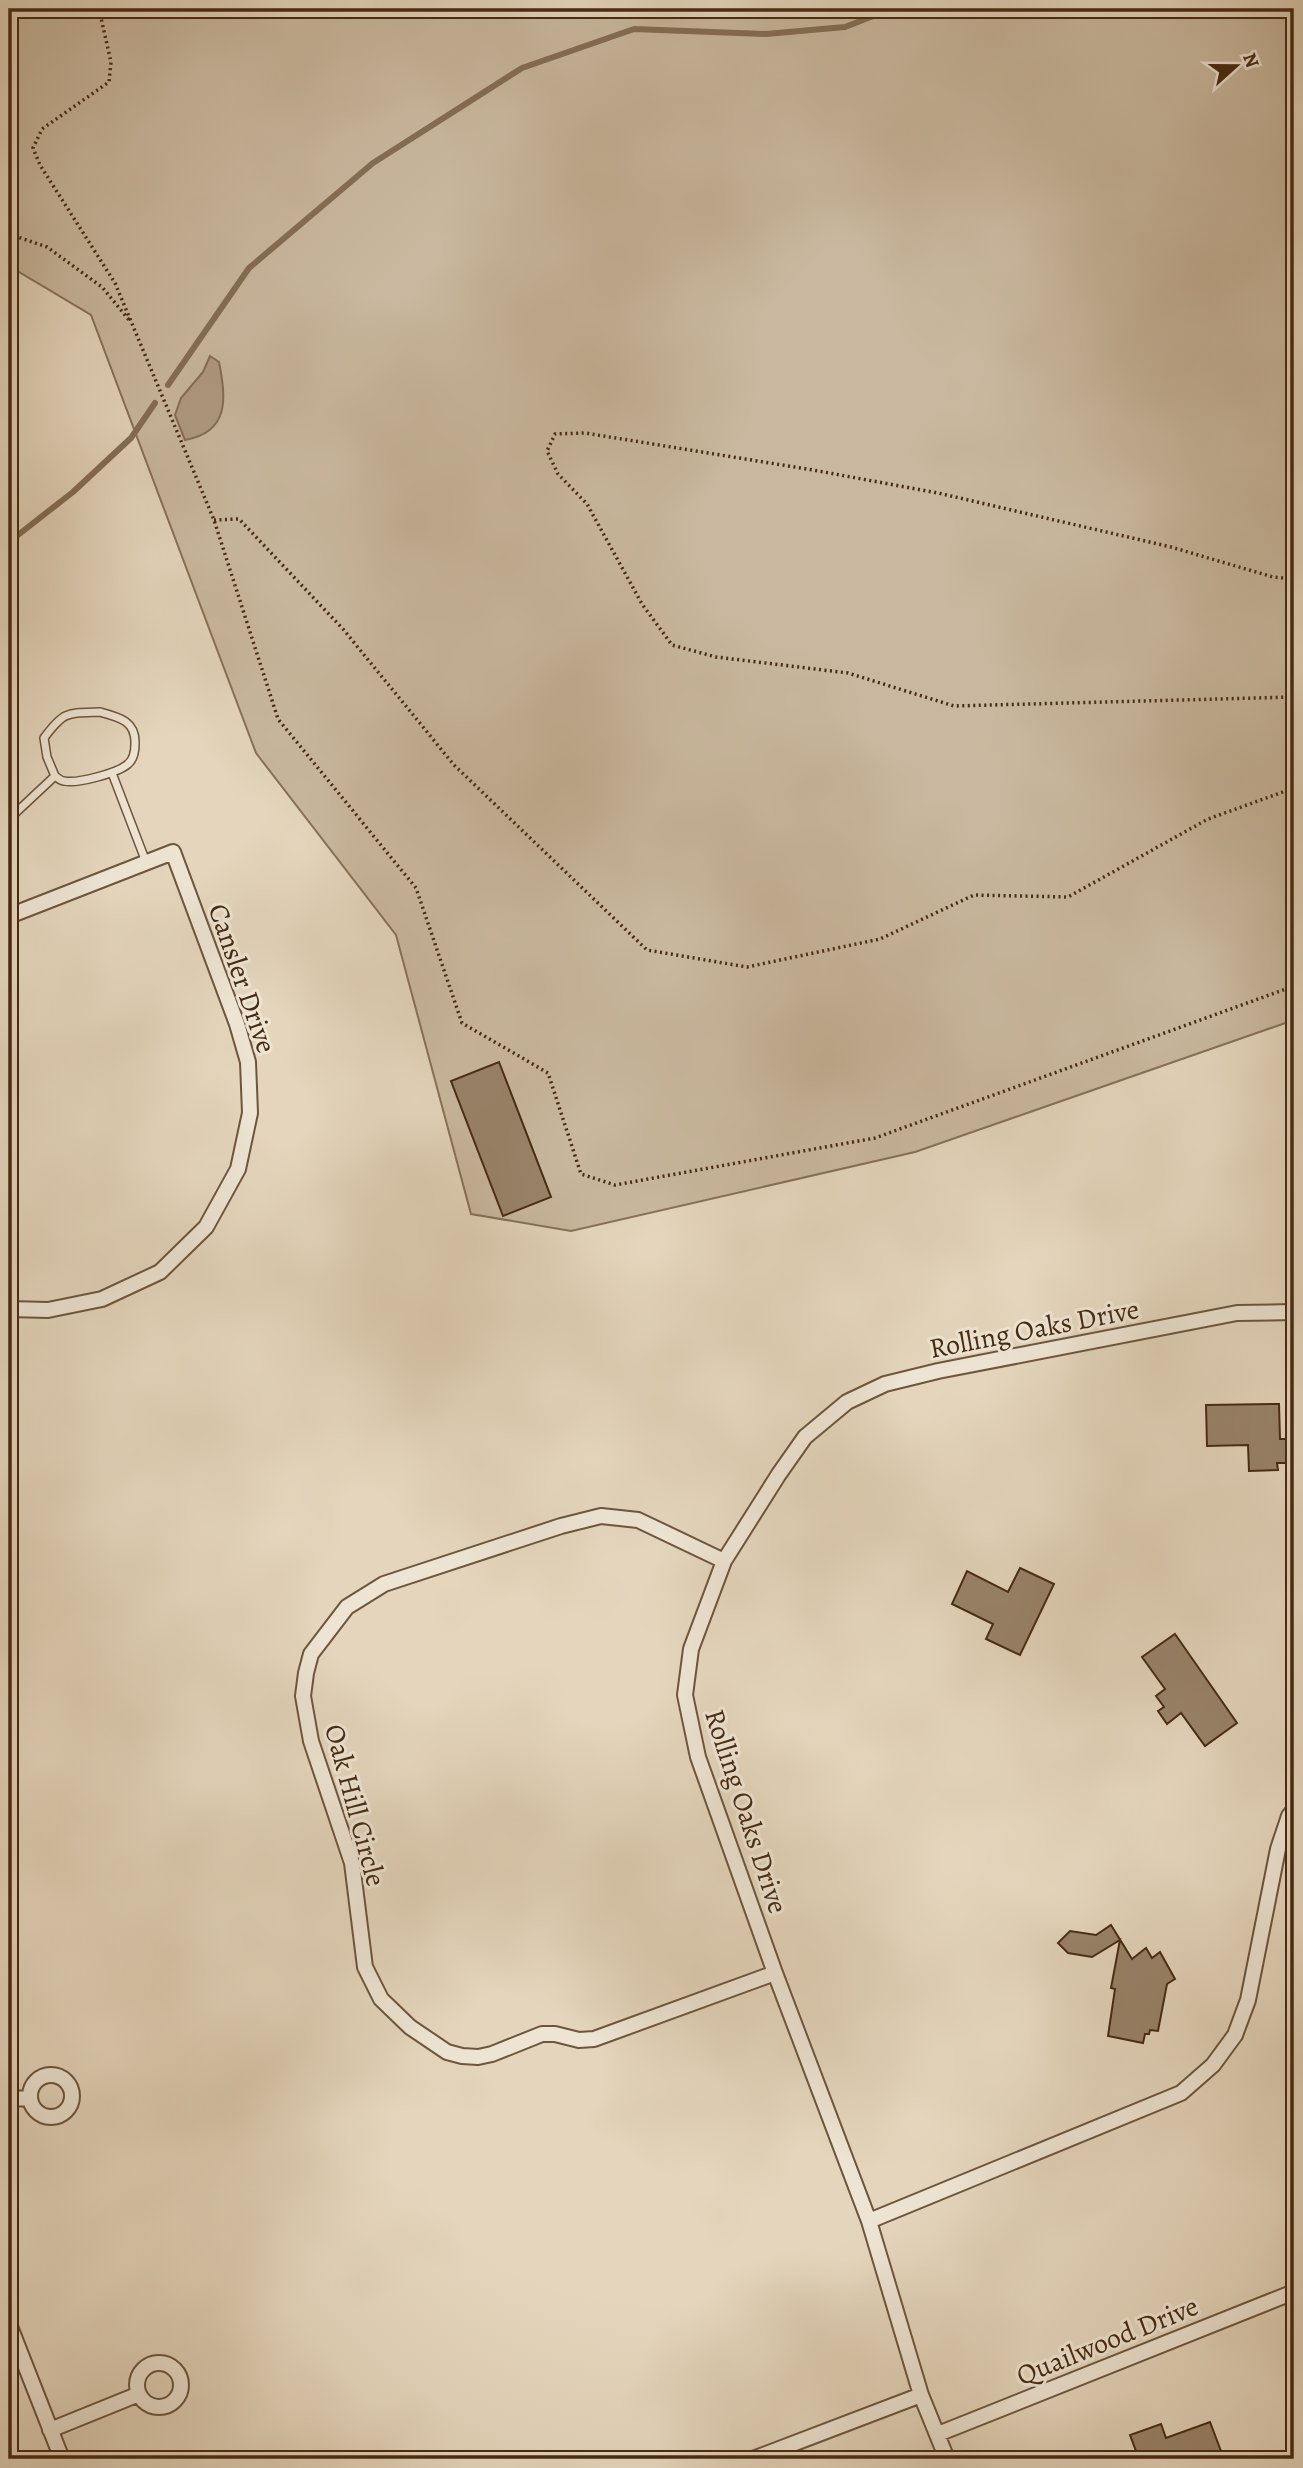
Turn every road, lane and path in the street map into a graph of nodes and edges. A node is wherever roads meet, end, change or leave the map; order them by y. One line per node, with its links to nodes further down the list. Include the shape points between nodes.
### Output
1 (99, 9): 3 (path, via 111,62 109,82 42,129 33,148 115,282)
2 (9, 234): 3 (path, via 47,247 102,287)
3 (133, 325): 4 (path)
4 (214, 520): 9 (path, via 239,519 343,629 454,765 647,950 747,967 880,939 974,895 1068,897 1208,820); 13 (path, via 278,719 416,888 462,1023 548,1073 581,1174 615,1185 874,1138)
5 (1294, 579): 6 (path, via 938,493 813,470 584,433 555,435 547,451 558,474 587,504 642,604 672,645 716,657 848,673 954,706)
6 (1294, 696)
7 (112, 773): 8 (lane, via 78,781); 8 (lane, via 135,754 132,725 100,712 75,713 58,719 44,738); 11 (lane)
8 (55, 776): 10 (lane)
9 (1294, 788)
10 (9, 819)
11 (146, 862): 12 (street); 14 (street, Cansler Drive, via 173,852 237,1024 248,1062 250,1113 238,1169 206,1227 160,1272 102,1299 48,1310)
12 (9, 916)
13 (1294, 986)
14 (9, 1309)
15 (1294, 1312): 16 (street, Rolling Oaks Drive, via 1237,1313 885,1384 847,1402 805,1437)
16 (724, 1561): 18 (street, Rolling Oaks Drive, via 691,1649 685,1695 698,1757); 18 (street, Oak Hill Circle, via 638,1520 601,1516 459,1558 384,1584 347,1607 312,1654 303,1696 311,1741 352,1863 361,1946 370,1982 395,2015 447,2052 478,2057 542,2034 594,2039)
17 (1294, 1810): 21 (street, via 1278,1849 1248,2000 1235,2035 1213,2065 1181,2093)
18 (775, 1973): 21 (street, Rolling Oaks Drive)
19 (30, 2098): 20 (street)
20 (9, 2099)
21 (869, 2221): 25 (street, Rolling Oaks Drive)
22 (1294, 2291): 27 (street, Quailwood Drive)
23 (9, 2324): 26 (street)
24 (139, 2395): 26 (street)
25 (921, 2395): 27 (street, Rolling Oaks Drive); 29 (street)
26 (50, 2430): 28 (street)
27 (938, 2434): 30 (street, Rolling Oaks Drive)
28 (62, 2459)
29 (753, 2459)
30 (947, 2459)

